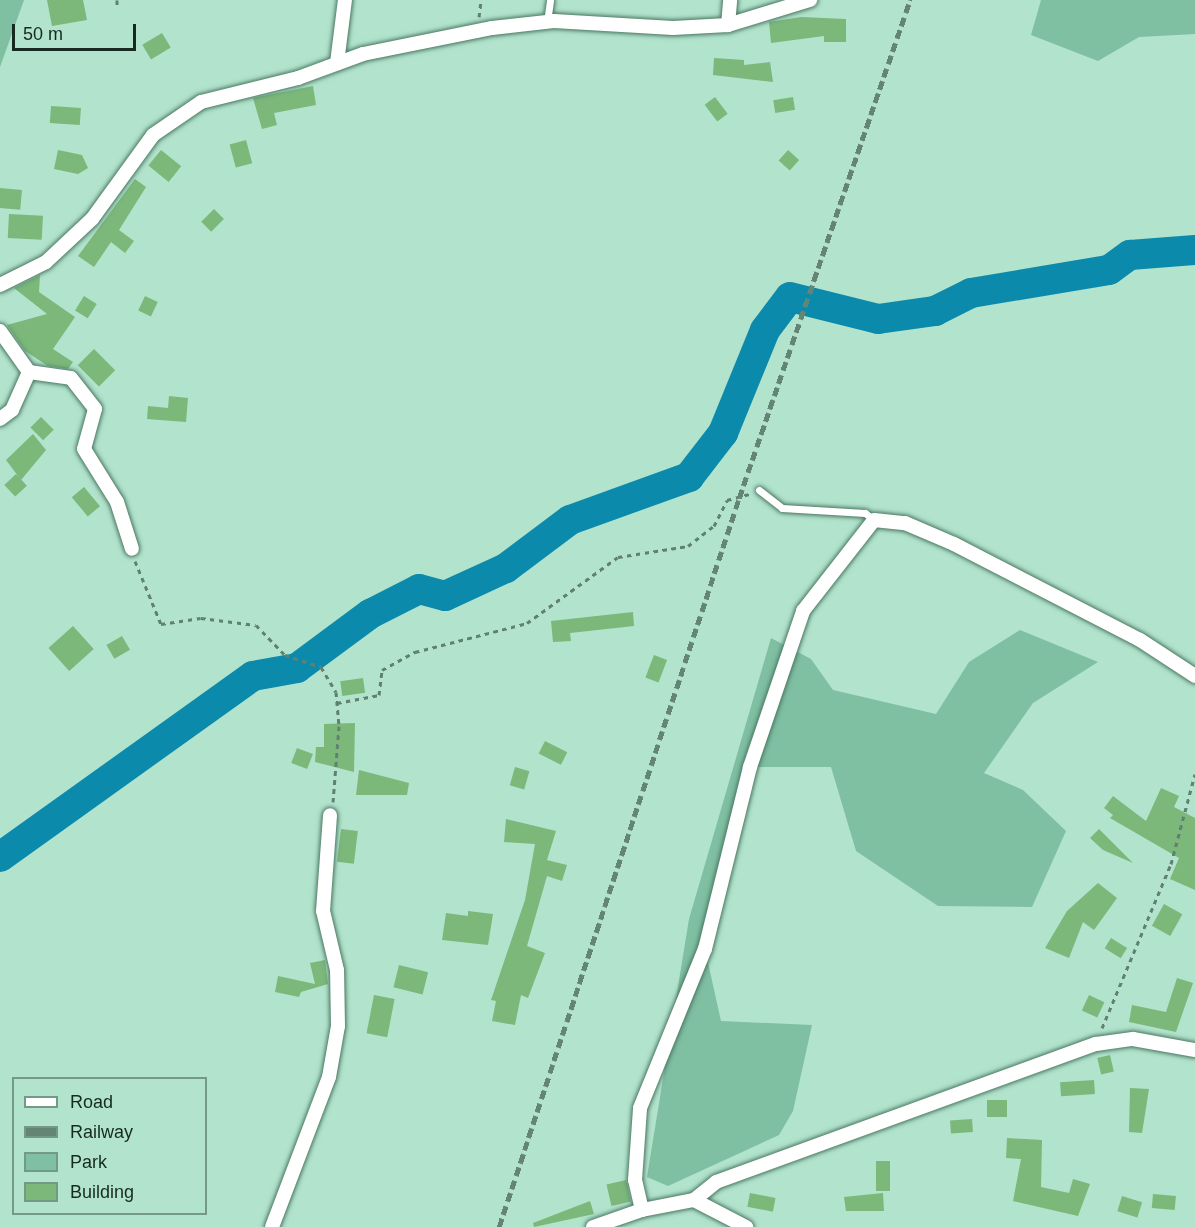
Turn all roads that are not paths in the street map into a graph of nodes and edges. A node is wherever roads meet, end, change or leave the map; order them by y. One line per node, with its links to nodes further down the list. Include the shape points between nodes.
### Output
1 (345, 0): 7 (street)
2 (550, 0): 5 (lane)
3 (729, 0): 6 (street)
4 (810, 0): 6 (street)
5 (547, 22): 6 (street, via 673,28); 7 (street, via 485,29)
6 (728, 25)
7 (337, 63): 8 (street, via 201,102 170,119 92,219 46,262)
8 (0, 285)
9 (0, 331): 10 (street)
10 (29, 372): 11 (street, via 12,410); 14 (street, via 71,378 95,409 84,449 117,502)
11 (0, 419)
12 (759, 490): 13 (lane, via 782,508 865,513)
13 (874, 520): 15 (street, via 904,523 954,544 1140,640); 19 (street, via 803,611 761,733 705,949 640,1108 635,1180)
14 (132, 549)
15 (1195, 676)
16 (330, 815): 20 (street, via 323,911 337,970 338,1026 329,1077)
17 (1195, 1050): 18 (street, via 1132,1039 1096,1044 716,1182)
18 (694, 1200): 19 (street); 22 (street)
19 (642, 1210): 21 (street)
20 (272, 1227)
21 (593, 1227)
22 (746, 1227)

